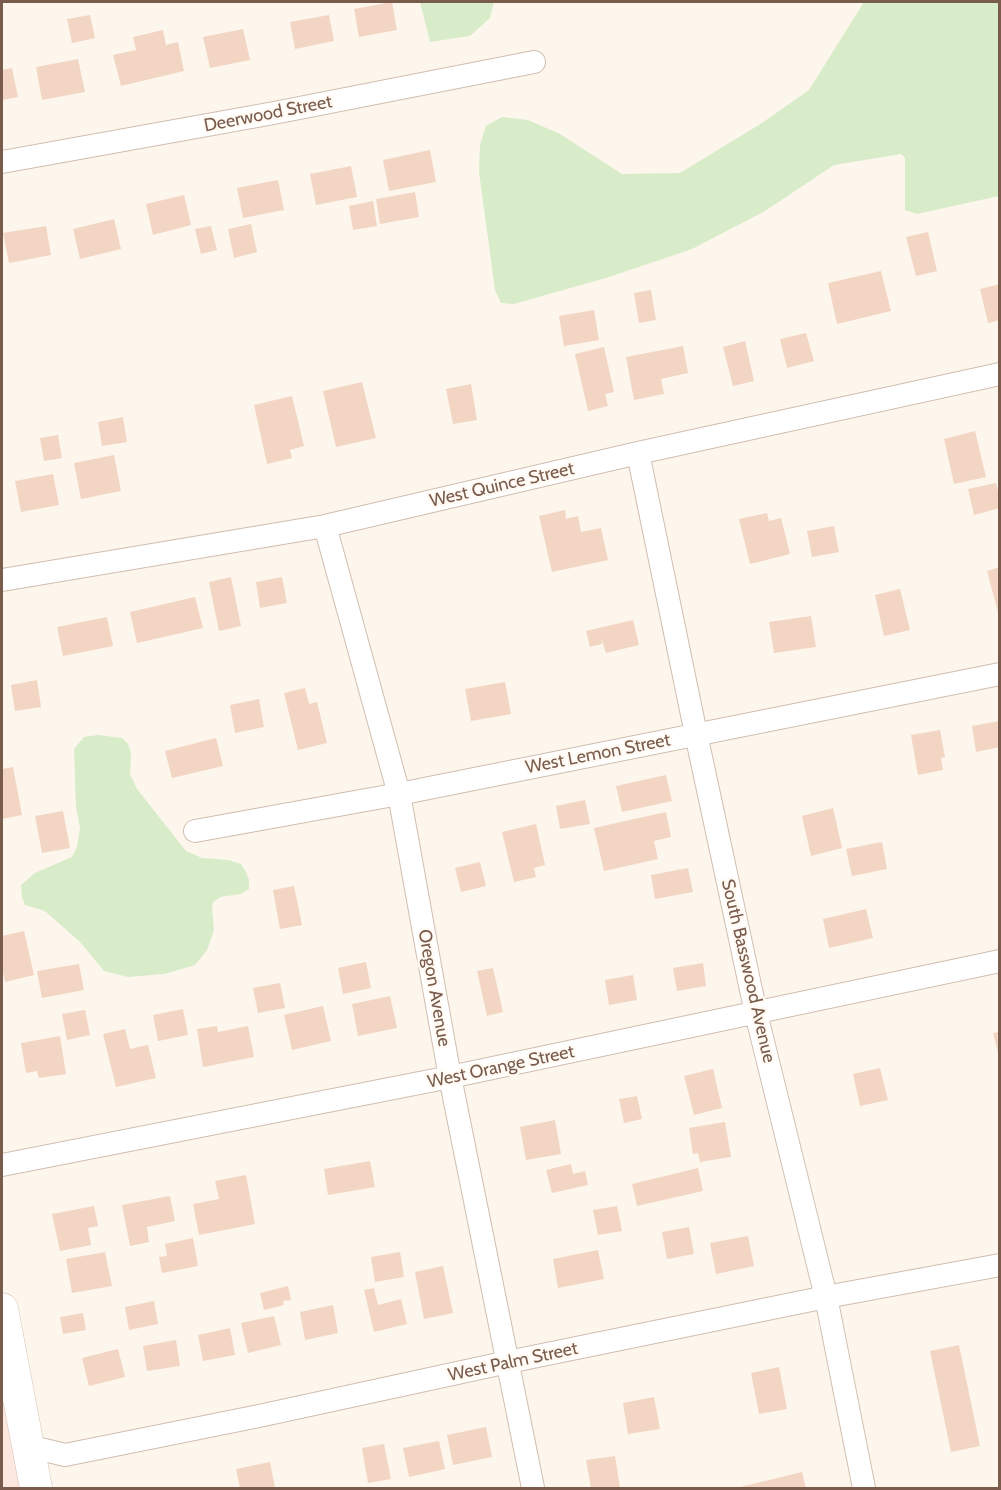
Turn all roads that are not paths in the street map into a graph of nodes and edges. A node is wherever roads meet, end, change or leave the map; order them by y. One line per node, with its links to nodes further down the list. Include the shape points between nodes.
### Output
1 (534, 62): 2 (street, Deerwood Street)
2 (2, 162)
3 (999, 374): 4 (street, West Quince Street)
4 (638, 453): 5 (street, West Quince Street); 8 (street, South Basswood Avenue)
5 (325, 526): 6 (street, West Quince Street); 9 (street, Oregon Avenue)
6 (2, 580)
7 (999, 674): 8 (street, West Lemon Street)
8 (696, 734): 9 (street, West Lemon Street); 12 (street, South Basswood Avenue)
9 (399, 795): 10 (street, West Lemon Street); 13 (street, Oregon Avenue)
10 (195, 831)
11 (999, 962): 12 (street, West Orange Street)
12 (756, 1013): 13 (street, West Orange Street); 16 (street, South Basswood Avenue)
13 (450, 1077): 14 (street, West Orange Street); 18 (street, Oregon Avenue)
14 (2, 1165)
15 (999, 1264): 16 (street, West Palm Street)
16 (826, 1297): 18 (street, West Palm Street); 22 (street, South Basswood Avenue)
17 (2, 1309): 19 (main road)
18 (508, 1362): 19 (street, West Palm Street, via 65,1455); 21 (street, Oregon Avenue)
19 (15, 1449): 20 (main road)
20 (36, 1488)
21 (533, 1488)
22 (864, 1488)

